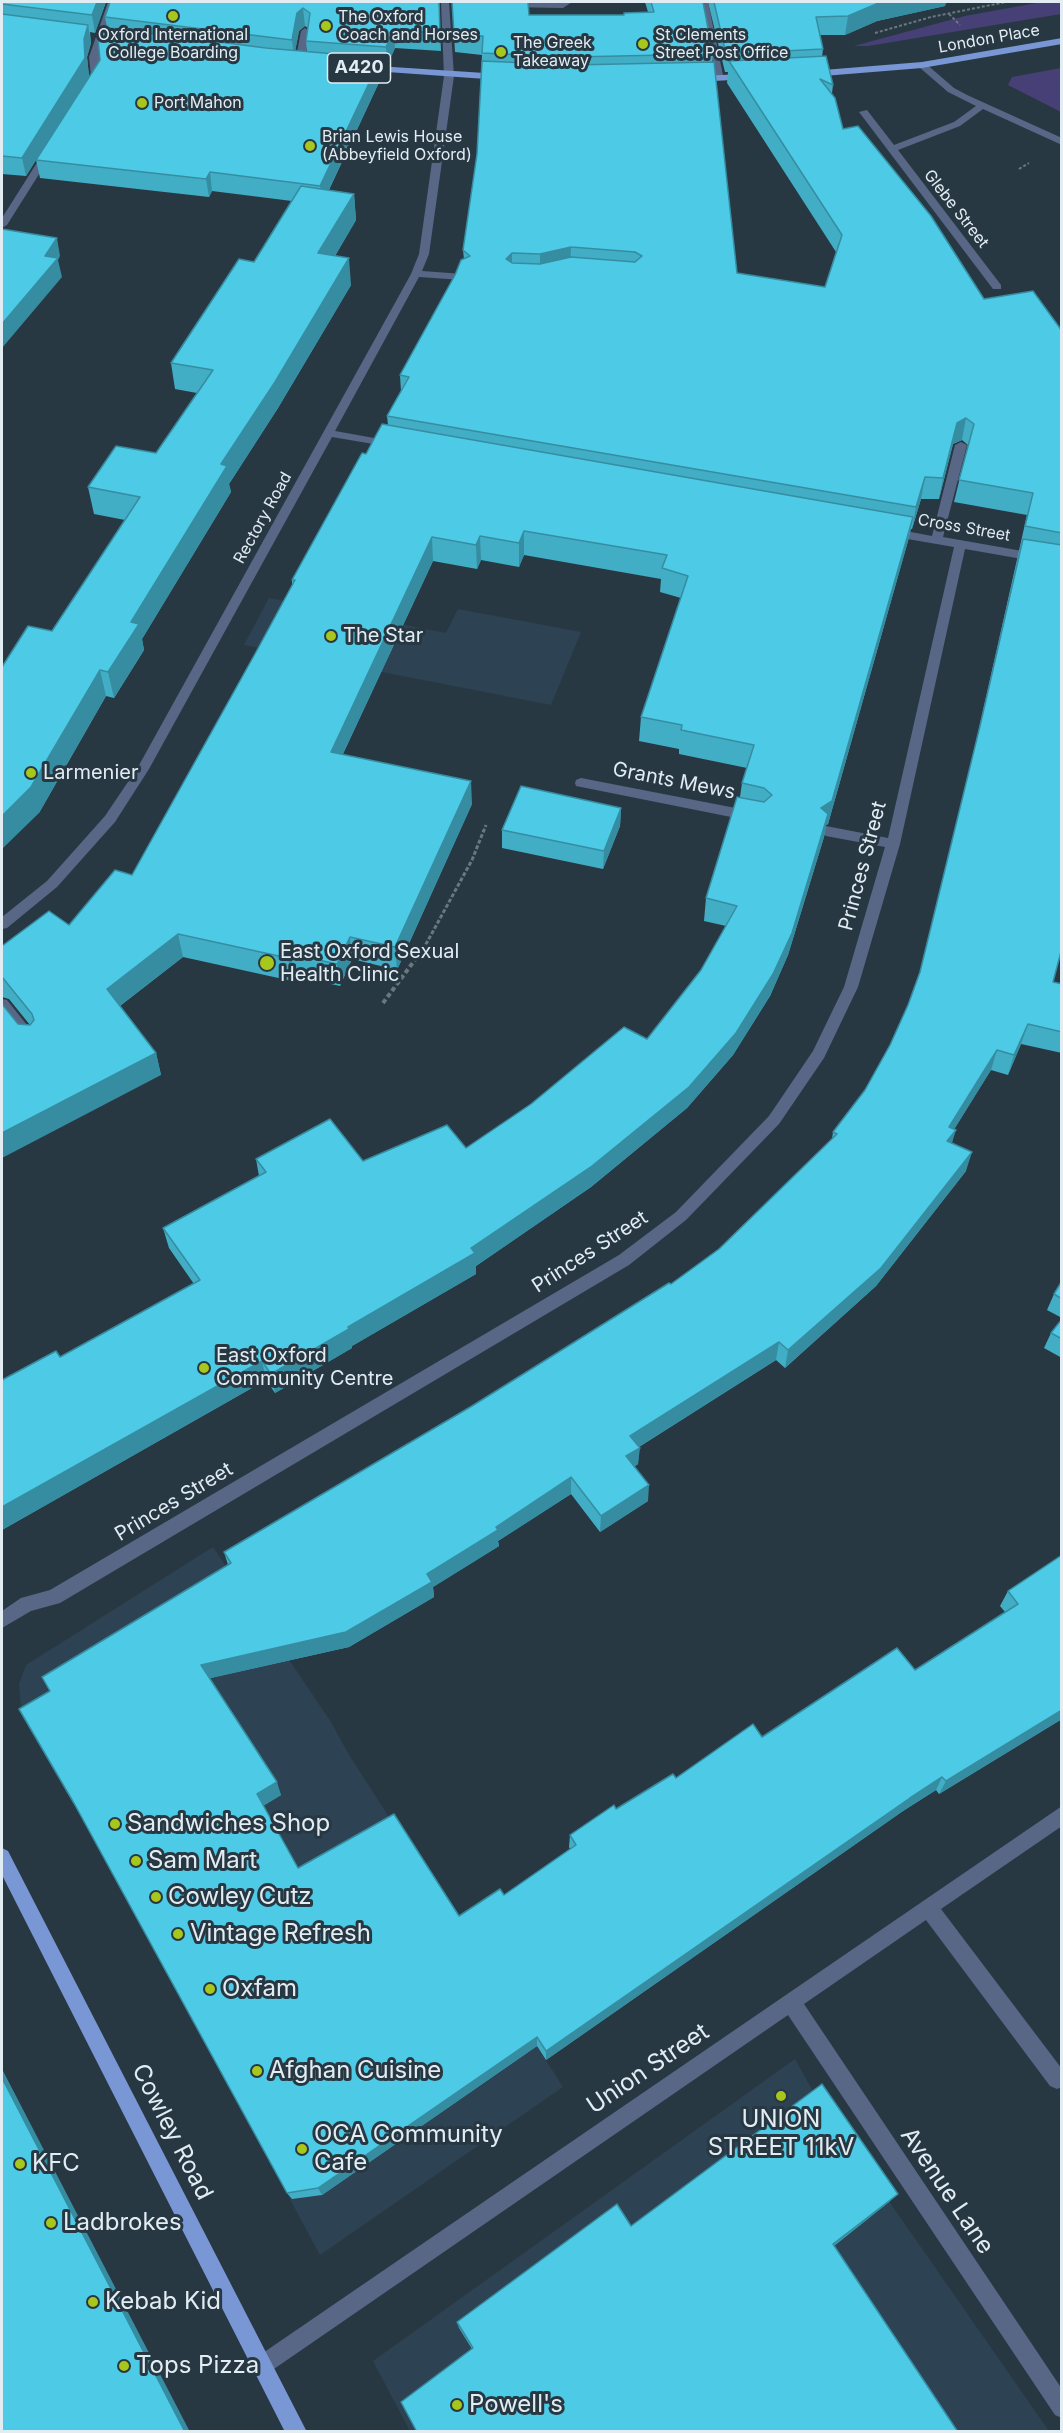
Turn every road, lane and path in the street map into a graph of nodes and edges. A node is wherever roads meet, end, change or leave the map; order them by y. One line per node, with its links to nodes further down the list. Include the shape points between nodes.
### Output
1 (112, 2): 11 (street)
2 (568, 2): 6 (street)
3 (704, 2): 23 (street)
4 (1006, 2): 7 (path, London Place)
5 (448, 4): 20 (street, Rectory Road)
6 (498, 5)
7 (949, 14): 8 (path); 10 (path, London Place)
8 (961, 26)
9 (305, 31): 15 (street)
10 (875, 33)
11 (94, 40): 13 (main road); 25 (street, via 96,78)
12 (1062, 41): 17 (main road, London Place)
13 (110, 42)
14 (290, 63): 15 (main road, A420)
15 (300, 63): 16 (main road, A420)
16 (312, 64)
17 (922, 65): 19 (main road, London Place); 26 (street, via 951,90)
18 (357, 68): 20 (main road, A420)
19 (803, 74)
20 (449, 76): 22 (main road, A420); 32 (street, Rectory Road, via 424,254)
21 (756, 77): 23 (main road)
22 (511, 78)
23 (721, 78): 24 (main road)
24 (690, 80)
25 (82, 99)
26 (982, 106): 29 (street); 30 (street, via 957,124)
27 (864, 112): 30 (street, Glebe Street)
28 (57, 139): 31 (street)
29 (1062, 142)
30 (891, 149): 34 (street, Glebe Street)
31 (2, 225)
32 (416, 274): 33 (street); 35 (street, Rectory Road)
33 (463, 277)
34 (997, 287)
35 (328, 433): 37 (street); 47 (street, Rectory Road, via 143,769 110,819 52,884)
36 (961, 445): 39 (street)
37 (408, 448)
38 (879, 531): 39 (street, Cross Street)
39 (936, 540): 40 (street, Cross Street)
40 (960, 544): 41 (street, Cross Street); 46 (street, Princes Street)
41 (1062, 562)
42 (581, 783): 43 (street, Grants Mews)
43 (760, 818)
44 (486, 825): 48 (path, via 472,860 415,963)
45 (825, 831): 46 (street)
46 (893, 844): 51 (street, Princes Street, via 851,987 819,1054 774,1120 681,1216 624,1260 54,1597 27,1604)
47 (2, 924)
48 (383, 1003)
49 (2, 1004): 50 (street)
50 (32, 1041)
51 (2, 1620)
52 (1062, 1815): 54 (street, Union Street)
53 (4, 1869): 57 (main road, Cowley Road)
54 (928, 1907): 55 (street, Union Street); 56 (street)
55 (790, 2002): 57 (street, Union Street); 58 (street, Avenue Lane)
56 (1058, 2079)
57 (264, 2364): 59 (main road, Cowley Road)
58 (1062, 2408)
59 (297, 2432)

